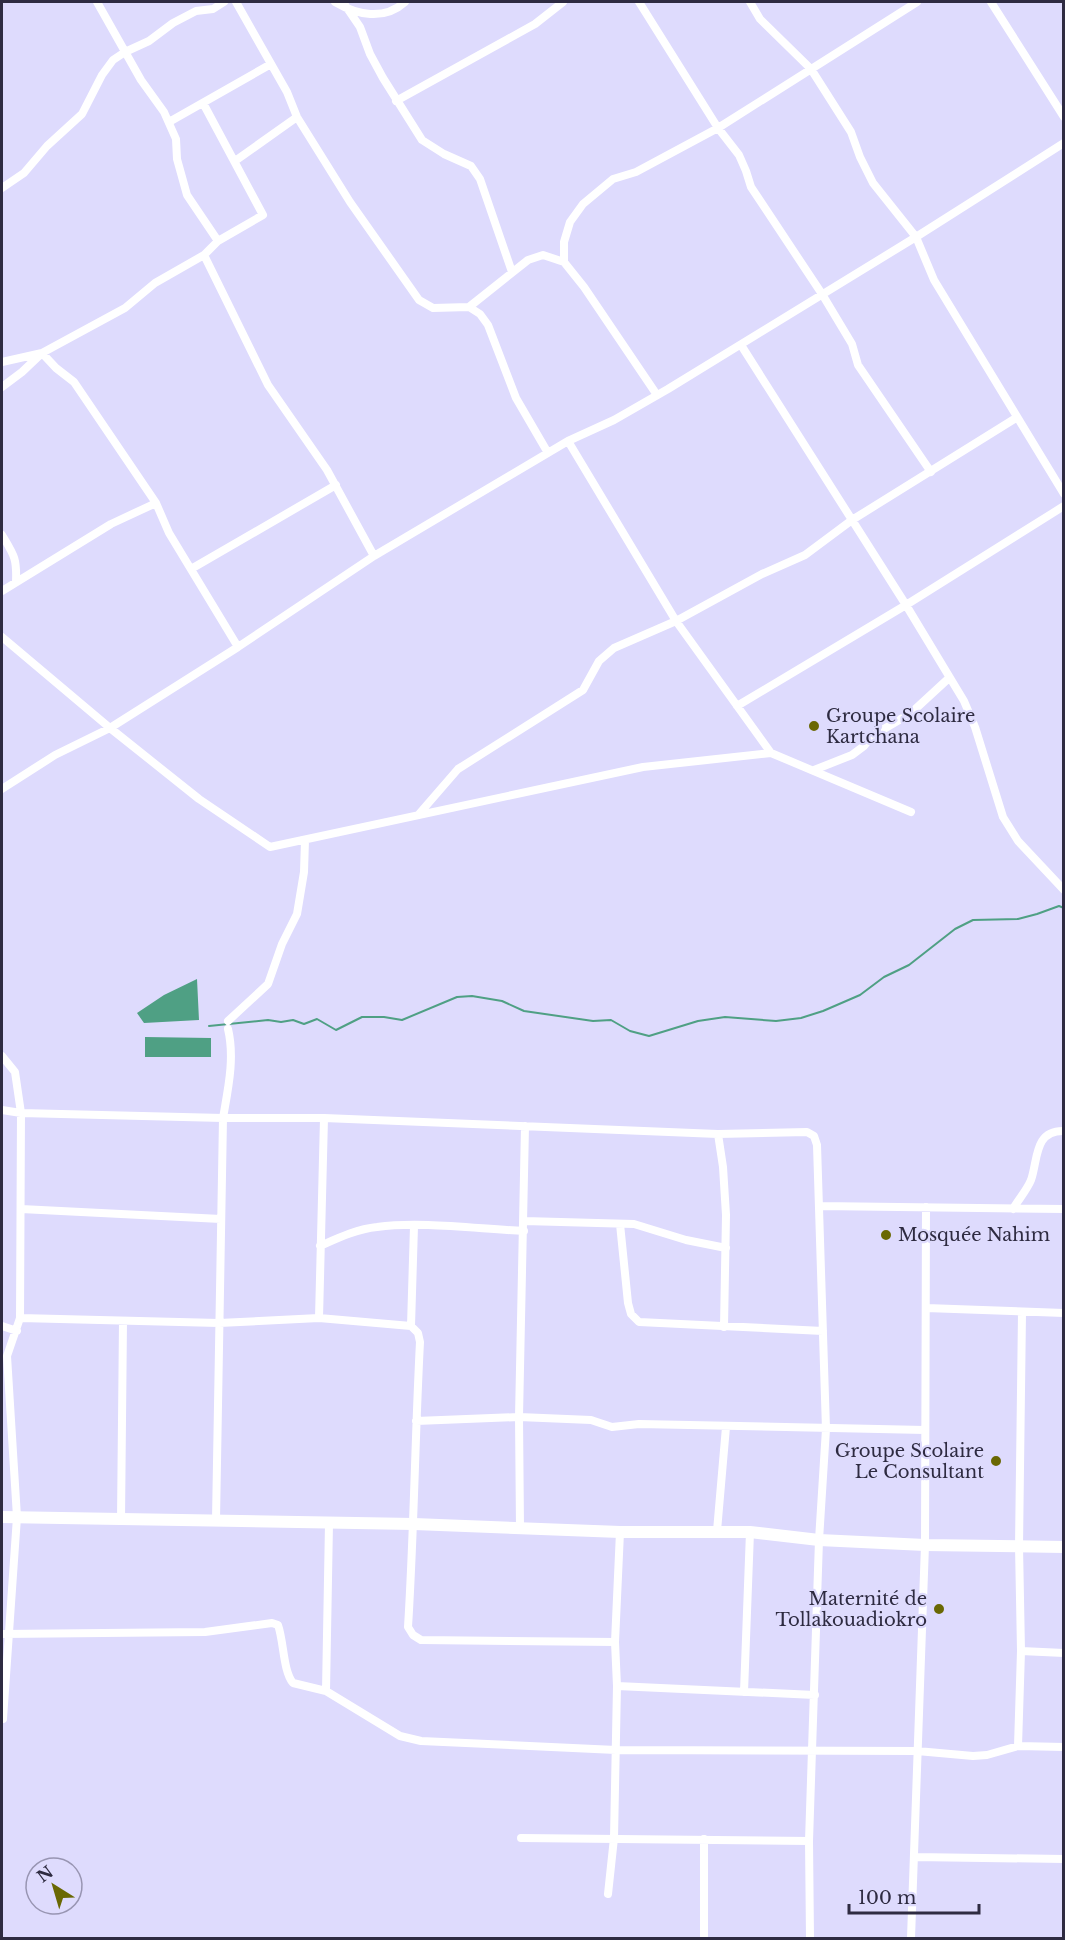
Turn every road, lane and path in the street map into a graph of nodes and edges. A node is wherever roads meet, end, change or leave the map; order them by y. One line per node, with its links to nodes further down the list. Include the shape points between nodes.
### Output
1 (97, 2): 14 (street)
2 (224, 2): 14 (street, via 213,9 196,11 149,41)
3 (236, 2): 15 (street)
4 (335, 2): 11 (street)
5 (405, 2): 12 (street, via 397,9)
6 (639, 2): 22 (street)
7 (750, 2): 16 (street, via 760,19)
8 (917, 2): 16 (street)
9 (992, 2): 20 (street)
10 (559, 3): 17 (street, via 535,24)
11 (345, 5): 12 (street); 13 (street)
12 (369, 15): 13 (street)
13 (360, 27): 17 (street)
14 (125, 51): 21 (street); 25 (street, via 102,75 82,114 24,173)
15 (271, 64): 18 (street); 19 (street)
16 (811, 69): 22 (street); 26 (street, via 851,132 873,183)
17 (396, 101): 30 (street, via 422,140 471,166 480,179)
18 (202, 103): 21 (street); 24 (street)
19 (297, 117): 24 (street); 32 (street, via 350,202 419,300 433,308)
20 (1064, 117)
21 (169, 122): 27 (street, via 187,195)
22 (718, 128): 29 (street, via 636,172 613,179 583,204 570,222); 31 (street, via 739,155 764,209)
23 (1064, 143): 26 (street)
24 (235, 161): 27 (street, via 263,215)
25 (2, 188)
26 (916, 237): 31 (street); 38 (street, via 934,280)
27 (218, 242): 28 (street)
28 (204, 255): 34 (street, via 155,283 125,308); 42 (street, via 268,385)
29 (564, 262): 30 (street, via 543,255); 37 (street)
30 (512, 272): 32 (street)
31 (822, 294): 33 (street); 41 (street, via 852,344 858,364)
32 (469, 307): 40 (street, via 488,325 516,398)
33 (741, 345): 37 (street); 46 (street)
34 (42, 353): 35 (street); 36 (street); 44 (street, via 74,382)
35 (2, 362)
36 (2, 387)
37 (657, 395): 39 (street)
38 (1016, 418): 41 (street); 43 (street)
39 (568, 441): 40 (street); 53 (street)
40 (548, 453): 48 (street)
41 (932, 472): 46 (street)
42 (336, 485): 48 (street); 49 (street)
43 (1064, 494)
44 (156, 503): 49 (street); 50 (street)
45 (1064, 506): 52 (street)
46 (852, 520): 52 (street); 53 (street, via 805,555)
47 (2, 535): 50 (street, via 15,556)
48 (374, 556): 55 (street)
49 (191, 569): 55 (street)
50 (16, 582): 51 (street)
51 (2, 591)
52 (906, 605): 56 (street); 57 (street)
53 (676, 621): 57 (street); 63 (street, via 614,648 599,661 584,690 458,769)
54 (2, 637): 58 (street)
55 (238, 647): 58 (street)
56 (949, 678): 60 (street, via 911,713 872,736 852,755); 65 (street, via 975,726 1004,817 1018,841)
57 (737, 706): 59 (street)
58 (110, 728): 61 (street, via 55,755); 64 (street, via 199,798 270,847)
59 (771, 753): 60 (street); 63 (street, via 643,767)
60 (814, 770): 62 (street)
61 (2, 789)
62 (911, 812)
63 (419, 815): 64 (street)
64 (305, 840): 69 (street, via 297,914 268,984 228,1025 232,1042)
65 (1064, 890)
66 (2, 1056): 68 (street, via 15,1072)
67 (2, 1110): 68 (street)
68 (21, 1113): 69 (street); 76 (street)
69 (223, 1118): 70 (street); 79 (street)
70 (324, 1118): 71 (street); 84 (street)
71 (525, 1126): 73 (street); 80 (street)
72 (1064, 1131): 77 (street, via 1044,1137 1030,1182)
73 (718, 1134): 74 (street, via 807,1132 814,1136); 85 (street)
74 (819, 1206): 75 (street); 97 (street)
75 (926, 1207): 77 (street); 86 (street)
76 (21, 1209): 79 (street); 89 (street)
77 (1012, 1209): 78 (street)
78 (1064, 1209)
79 (221, 1219): 92 (street)
80 (524, 1221): 81 (street); 83 (street)
81 (620, 1224): 85 (street, via 634,1224); 95 (street, via 628,1303 639,1322)
82 (414, 1226): 83 (street); 84 (street, via 376,1227); 94 (street)
83 (524, 1231): 98 (street)
84 (320, 1246): 90 (street)
85 (726, 1248): 95 (street)
86 (926, 1308): 87 (street); 102 (street)
87 (1022, 1313): 88 (street); 115 (street)
88 (1064, 1313)
89 (20, 1318): 91 (street); 96 (street)
90 (319, 1318): 92 (street); 94 (street)
91 (123, 1321): 92 (street); 105 (street)
92 (219, 1323): 106 (street)
93 (2, 1326): 96 (street)
94 (411, 1326): 99 (street, via 420,1342)
95 (724, 1327): 97 (street)
96 (17, 1331): 104 (street, via 7,1356)
97 (823, 1331): 101 (street)
98 (519, 1417): 99 (street); 100 (street, via 591,1420 612,1427); 109 (street)
99 (416, 1421): 108 (street)
100 (726, 1427): 101 (street); 110 (street)
101 (826, 1429): 102 (street); 113 (street)
102 (925, 1430): 114 (street)
103 (2, 1517): 104 (street)
104 (17, 1517): 105 (street); 117 (street)
105 (121, 1519): 106 (street)
106 (216, 1520): 107 (street)
107 (330, 1522): 108 (street); 122 (street)
108 (414, 1524): 109 (street); 118 (street, via 408,1627 421,1640)
109 (520, 1527): 111 (street)
110 (717, 1531): 111 (street); 112 (street)
111 (620, 1532): 118 (street)
112 (750, 1532): 113 (street); 123 (street)
113 (819, 1540): 114 (street); 124 (street)
114 (925, 1545): 115 (street); 130 (street)
115 (1019, 1546): 116 (street); 119 (street)
116 (1064, 1546)
117 (6, 1634): 122 (street, via 204,1632 272,1623 278,1625 282,1636 290,1681); 125 (street)
118 (615, 1642): 121 (street)
119 (1021, 1652): 120 (street); 126 (street)
120 (1064, 1653)
121 (617, 1686): 123 (street); 128 (street)
122 (326, 1691): 128 (street, via 400,1736 421,1742)
123 (744, 1692): 124 (street)
124 (815, 1695): 129 (street)
125 (3, 1719)
126 (1018, 1746): 127 (street); 130 (street, via 973,1756)
127 (1064, 1747)
128 (616, 1750): 129 (street); 132 (street)
129 (812, 1750): 130 (street); 134 (street)
130 (917, 1751): 135 (street)
131 (521, 1838): 132 (street)
132 (614, 1838): 133 (street); 137 (street)
133 (704, 1839): 134 (street); 138 (street)
134 (810, 1841): 139 (street)
135 (914, 1857): 136 (street); 140 (street)
136 (1064, 1859)
137 (608, 1894)
138 (704, 1938)
139 (810, 1938)
140 (911, 1938)

